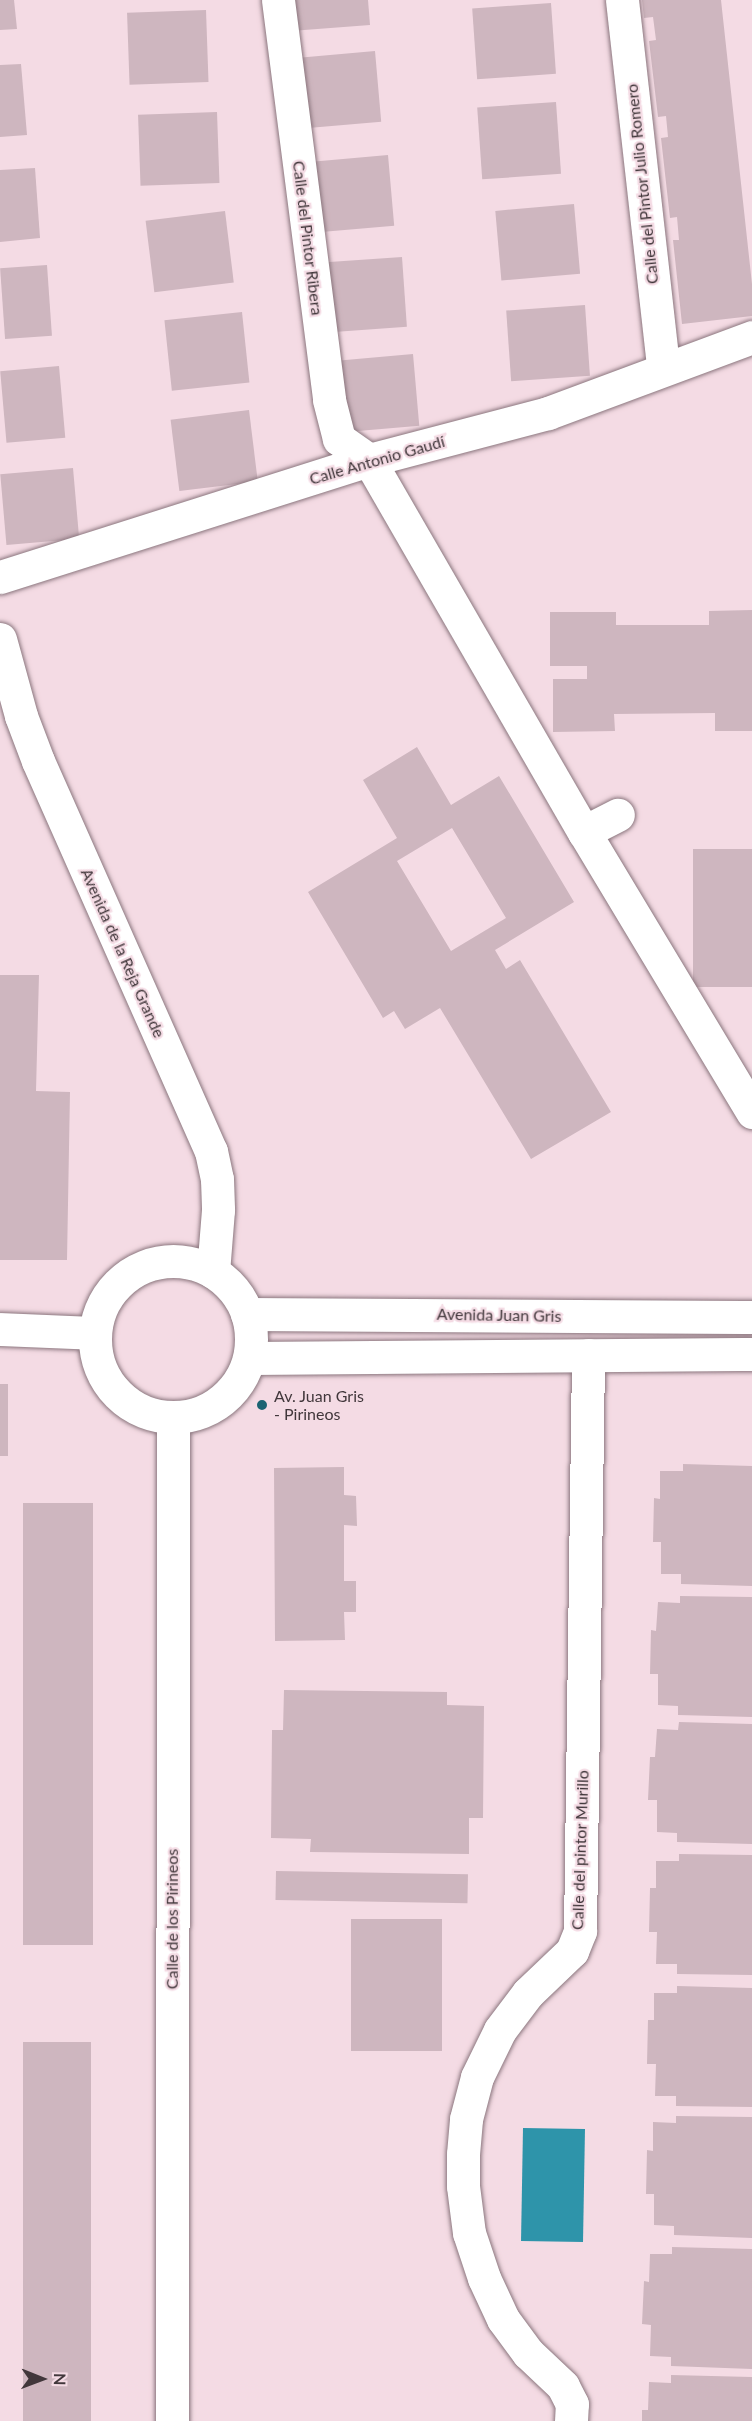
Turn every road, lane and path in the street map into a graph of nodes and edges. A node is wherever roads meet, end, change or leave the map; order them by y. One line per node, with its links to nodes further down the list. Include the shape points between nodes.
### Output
1 (278, 0): 5 (street, Calle del Pintor Ribera, via 329,400 339,440)
2 (622, 0): 4 (street, Calle del Pintor Julio Romero)
3 (752, 337): 4 (street, Calle Antonio Gaudí)
4 (663, 368): 5 (street, Calle Antonio Gaudí, via 548,413)
5 (369, 460): 6 (street, Calle Antonio Gaudí); 9 (street)
6 (0, 577)
7 (0, 639): 11 (street, Avenida de la Reja Grande, via 38,761 211,1151 218,1210)
8 (618, 815): 9 (street)
9 (584, 832): 10 (street)
10 (747, 1089)
11 (213, 1272): 12 (street, via 232,1286); 15 (street, via 191,1262 165,1261 144,1266 123,1278 106,1297)
12 (247, 1314): 13 (street, Avenida Juan Gris); 18 (street)
13 (752, 1317)
14 (0, 1329): 15 (street)
15 (94, 1333): 19 (street, via 98,1362 111,1388 142,1411)
16 (752, 1354): 17 (street)
17 (588, 1355): 18 (street); 21 (street, Calle del pintor Murillo, via 580,1930 572,1951 528,1993 500,2030 477,2076 466,2119 463,2154 469,2233 484,2278 503,2319 563,2386 572,2404)
18 (250, 1358): 19 (street, via 239,1382 225,1399 206,1411)
19 (173, 1418): 20 (street, Calle de los Pirineos)
20 (172, 2421)
21 (572, 2421)

